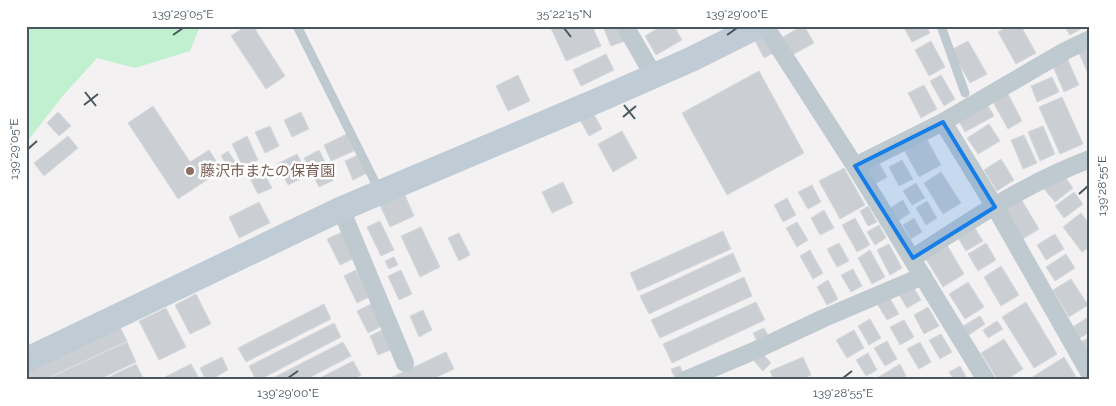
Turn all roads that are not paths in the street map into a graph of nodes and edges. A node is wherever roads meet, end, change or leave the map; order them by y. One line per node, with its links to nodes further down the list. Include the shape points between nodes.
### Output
1 (297, 26): 12 (lane)
2 (625, 26): 7 (street)
3 (758, 26): 7 (street)
4 (765, 26): 11 (street)
5 (941, 26): 8 (lane)
6 (1090, 39): 9 (street)
7 (654, 76): 12 (street)
8 (965, 94)
9 (943, 122): 11 (street); 13 (street)
10 (1087, 165): 13 (street, via 1053,175)
11 (855, 166): 15 (street)
12 (380, 192): 14 (street)
13 (995, 206): 15 (street); 19 (street)
14 (341, 209): 17 (street); 18 (street)
15 (913, 258): 16 (street)
16 (923, 276): 20 (street); 21 (street)
17 (26, 360)
18 (405, 363)
19 (1090, 374)
20 (685, 380)
21 (986, 380)

